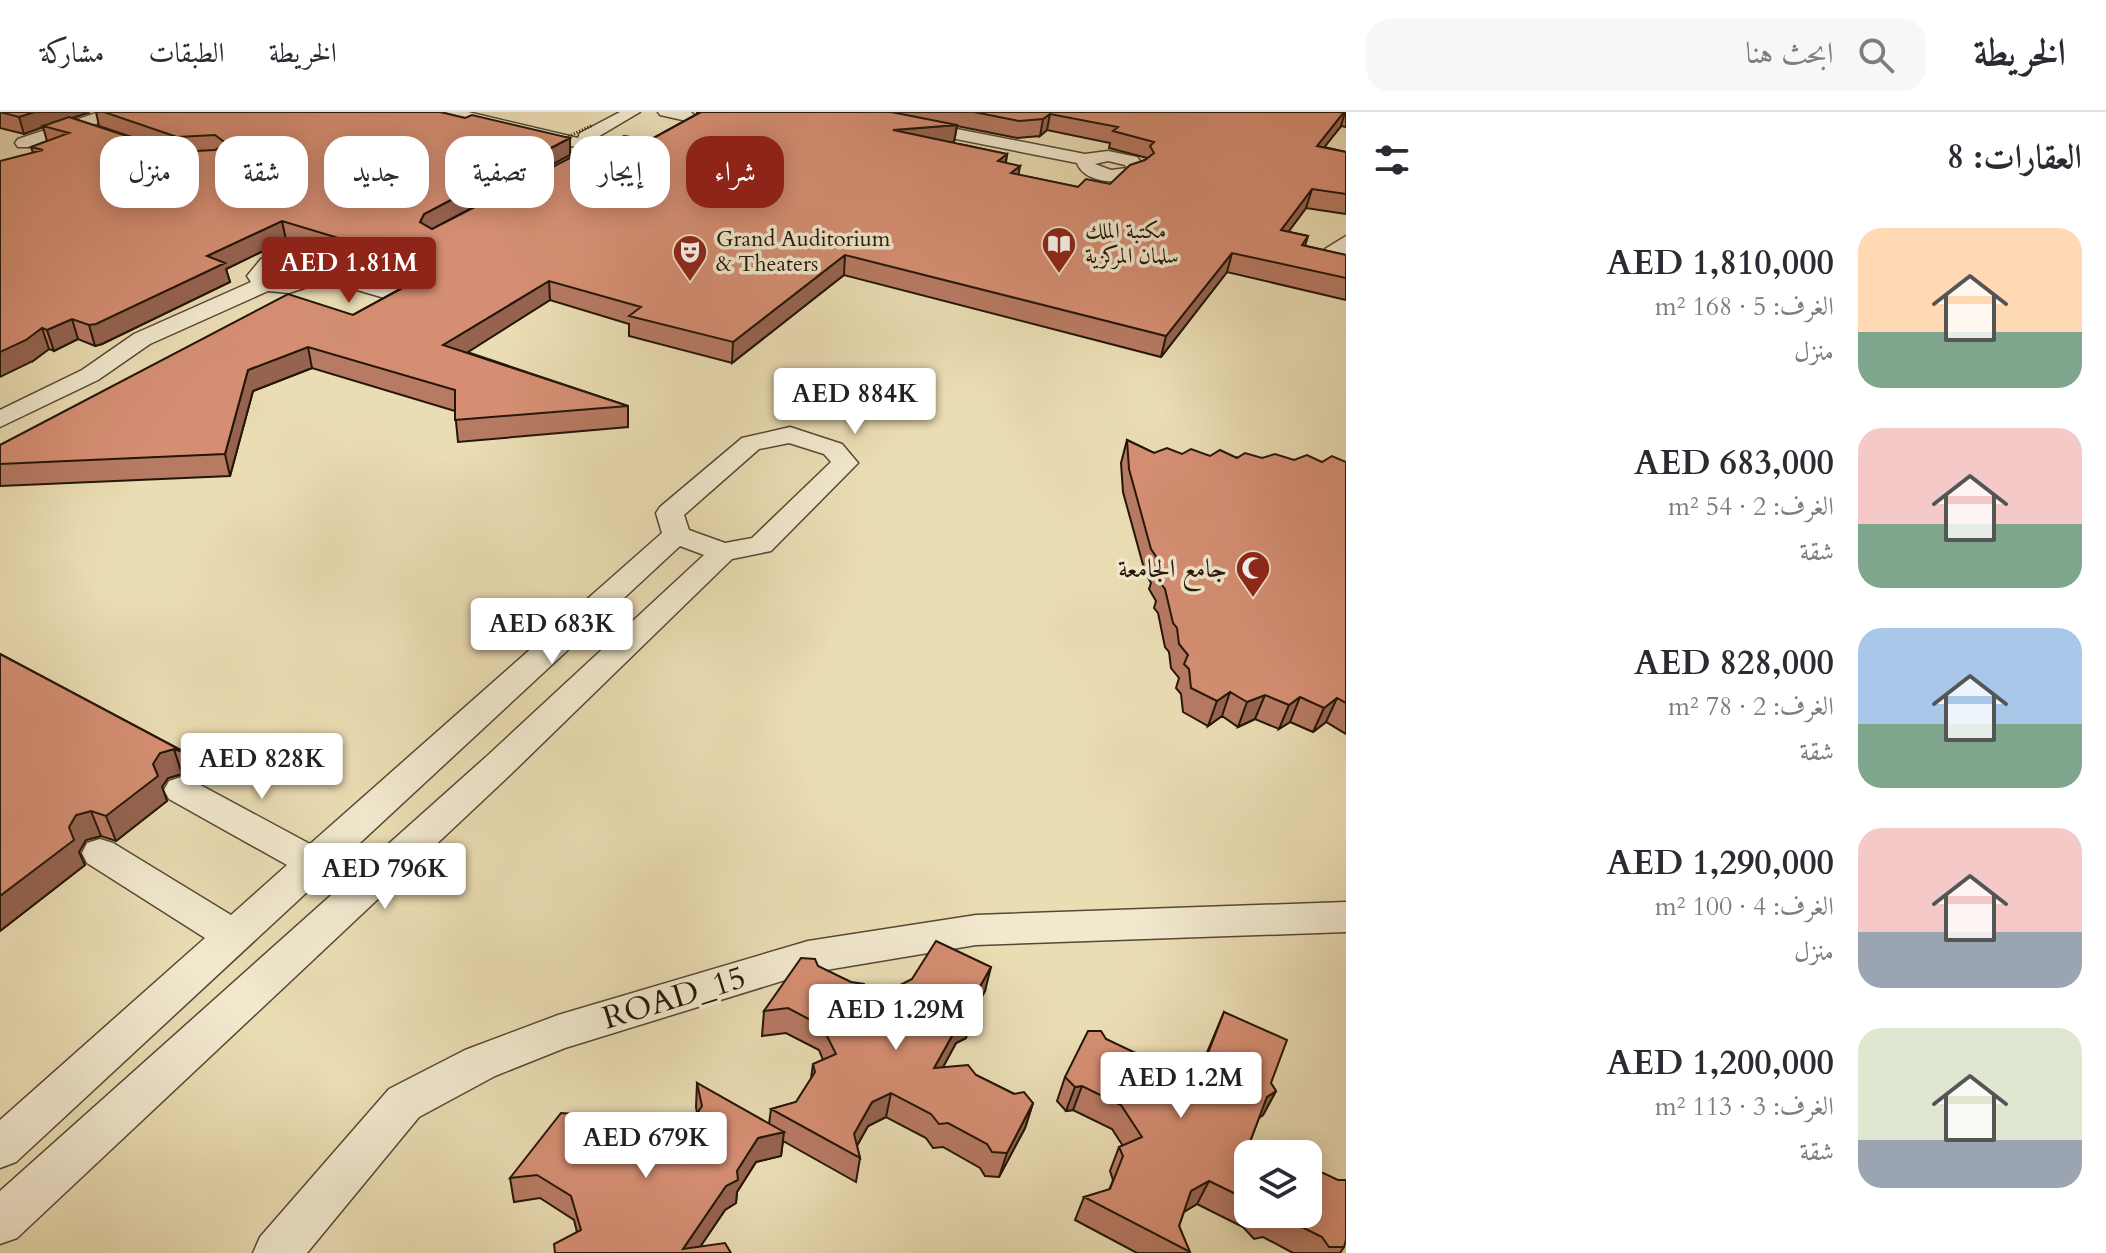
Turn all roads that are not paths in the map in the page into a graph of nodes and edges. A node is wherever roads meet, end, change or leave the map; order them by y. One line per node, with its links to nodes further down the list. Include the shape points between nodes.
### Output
1 (115, 112): 8 (street)
2 (666, 112): 6 (street)
3 (845, 112): 14 (street)
4 (440, 115): 9 (street); 11 (street)
5 (627, 115): 7 (street)
6 (687, 116)
7 (592, 121)
8 (75, 126): 10 (street); 13 (street, via 22,144)
9 (469, 130)
10 (104, 134)
11 (542, 136)
12 (554, 138): 15 (street, via 591,146 594,153)
13 (11, 160)
14 (1087, 160)
15 (554, 175)
16 (1346, 242): 17 (street, via 1335,249)
17 (1346, 260)
18 (388, 293): 19 (street, via 323,274 297,286 265,284 142,339 90,375)
19 (0, 420)
20 (676, 535): 21 (street); 21 (street, via 670,513 751,443 790,435 833,449 845,463 761,545); 22 (street)
21 (723, 552): 23 (street)
22 (518, 681): 23 (street); 24 (street)
23 (563, 702): 25 (street)
24 (452, 741): 25 (street); 28 (street)
25 (499, 765): 32 (street)
26 (181, 790): 28 (street)
27 (100, 853): 30 (street)
28 (315, 864): 30 (street)
29 (1346, 917): 33 (street, ROAD_15, via 976,930 808,957 573,1029 480,1063 404,1103)
30 (233, 936): 31 (street)
31 (0, 1148)
32 (0, 1222)
33 (277, 1253)

